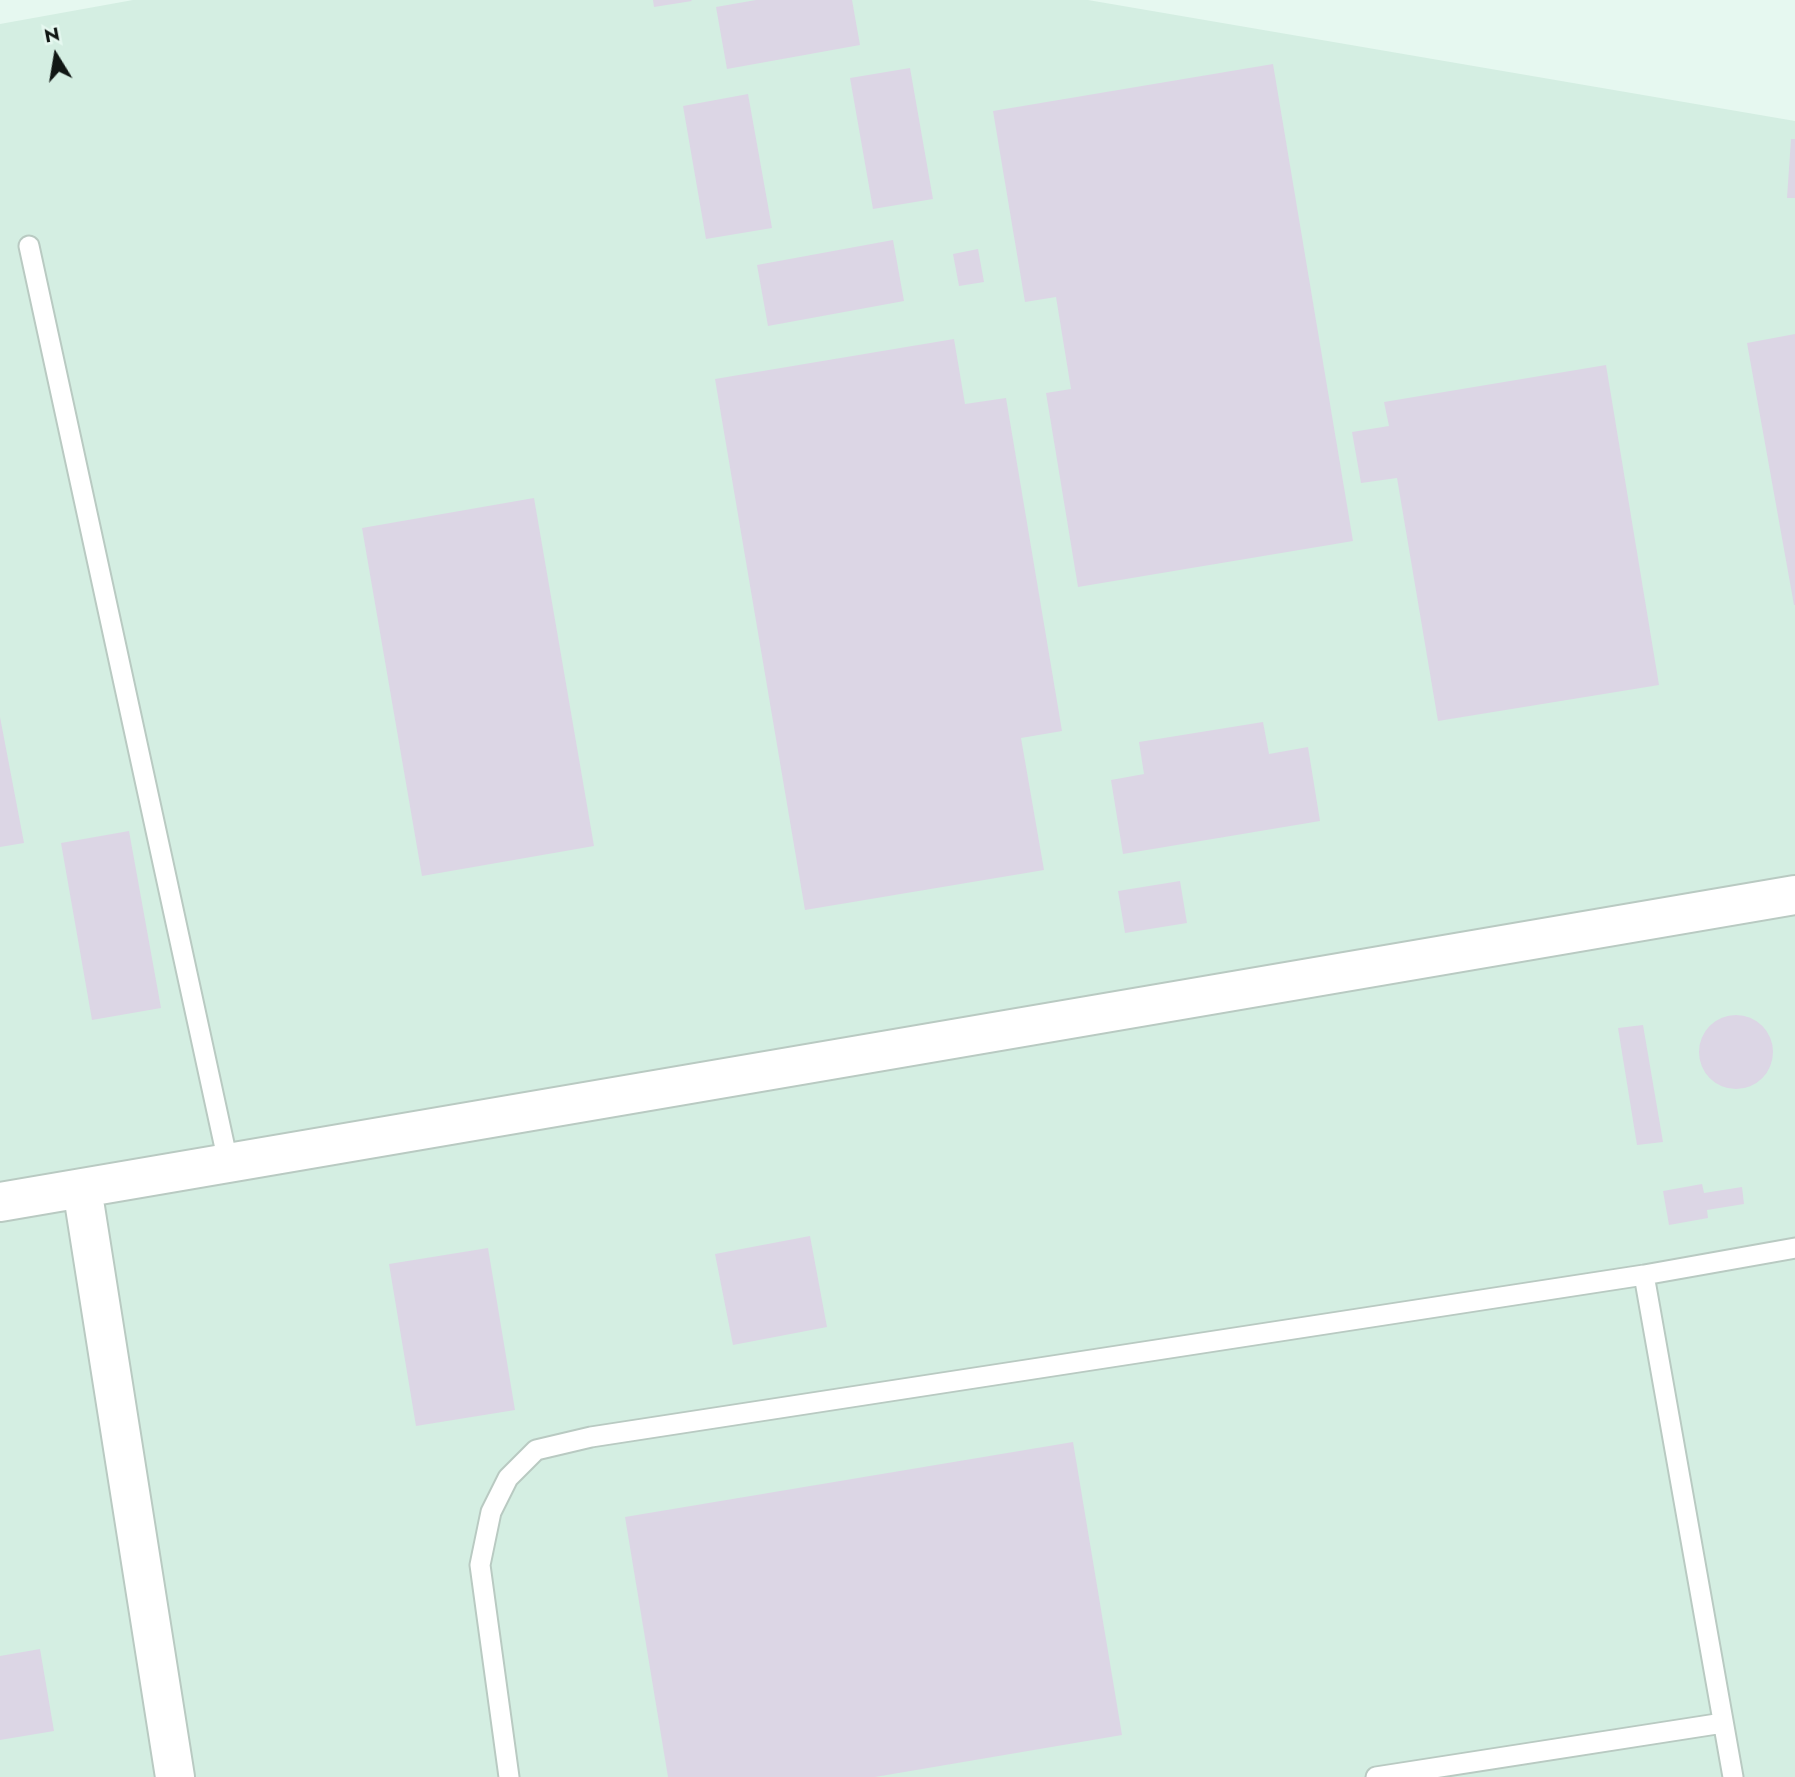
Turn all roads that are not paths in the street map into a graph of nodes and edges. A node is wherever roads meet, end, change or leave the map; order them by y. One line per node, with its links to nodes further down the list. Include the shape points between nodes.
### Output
1 (29, 246): 3 (lane)
2 (1795, 895): 3 (street)
3 (228, 1162): 4 (street)
4 (82, 1188): 5 (street); 9 (street)
5 (0, 1202)
6 (1795, 1248): 7 (lane)
7 (1644, 1275): 8 (lane); 10 (lane, via 591,1437 536,1450 508,1478 491,1512 480,1565)
8 (1723, 1723): 11 (lane); 12 (lane)
9 (175, 1777)
10 (509, 1777)
11 (1376, 1777)
12 (1732, 1777)

